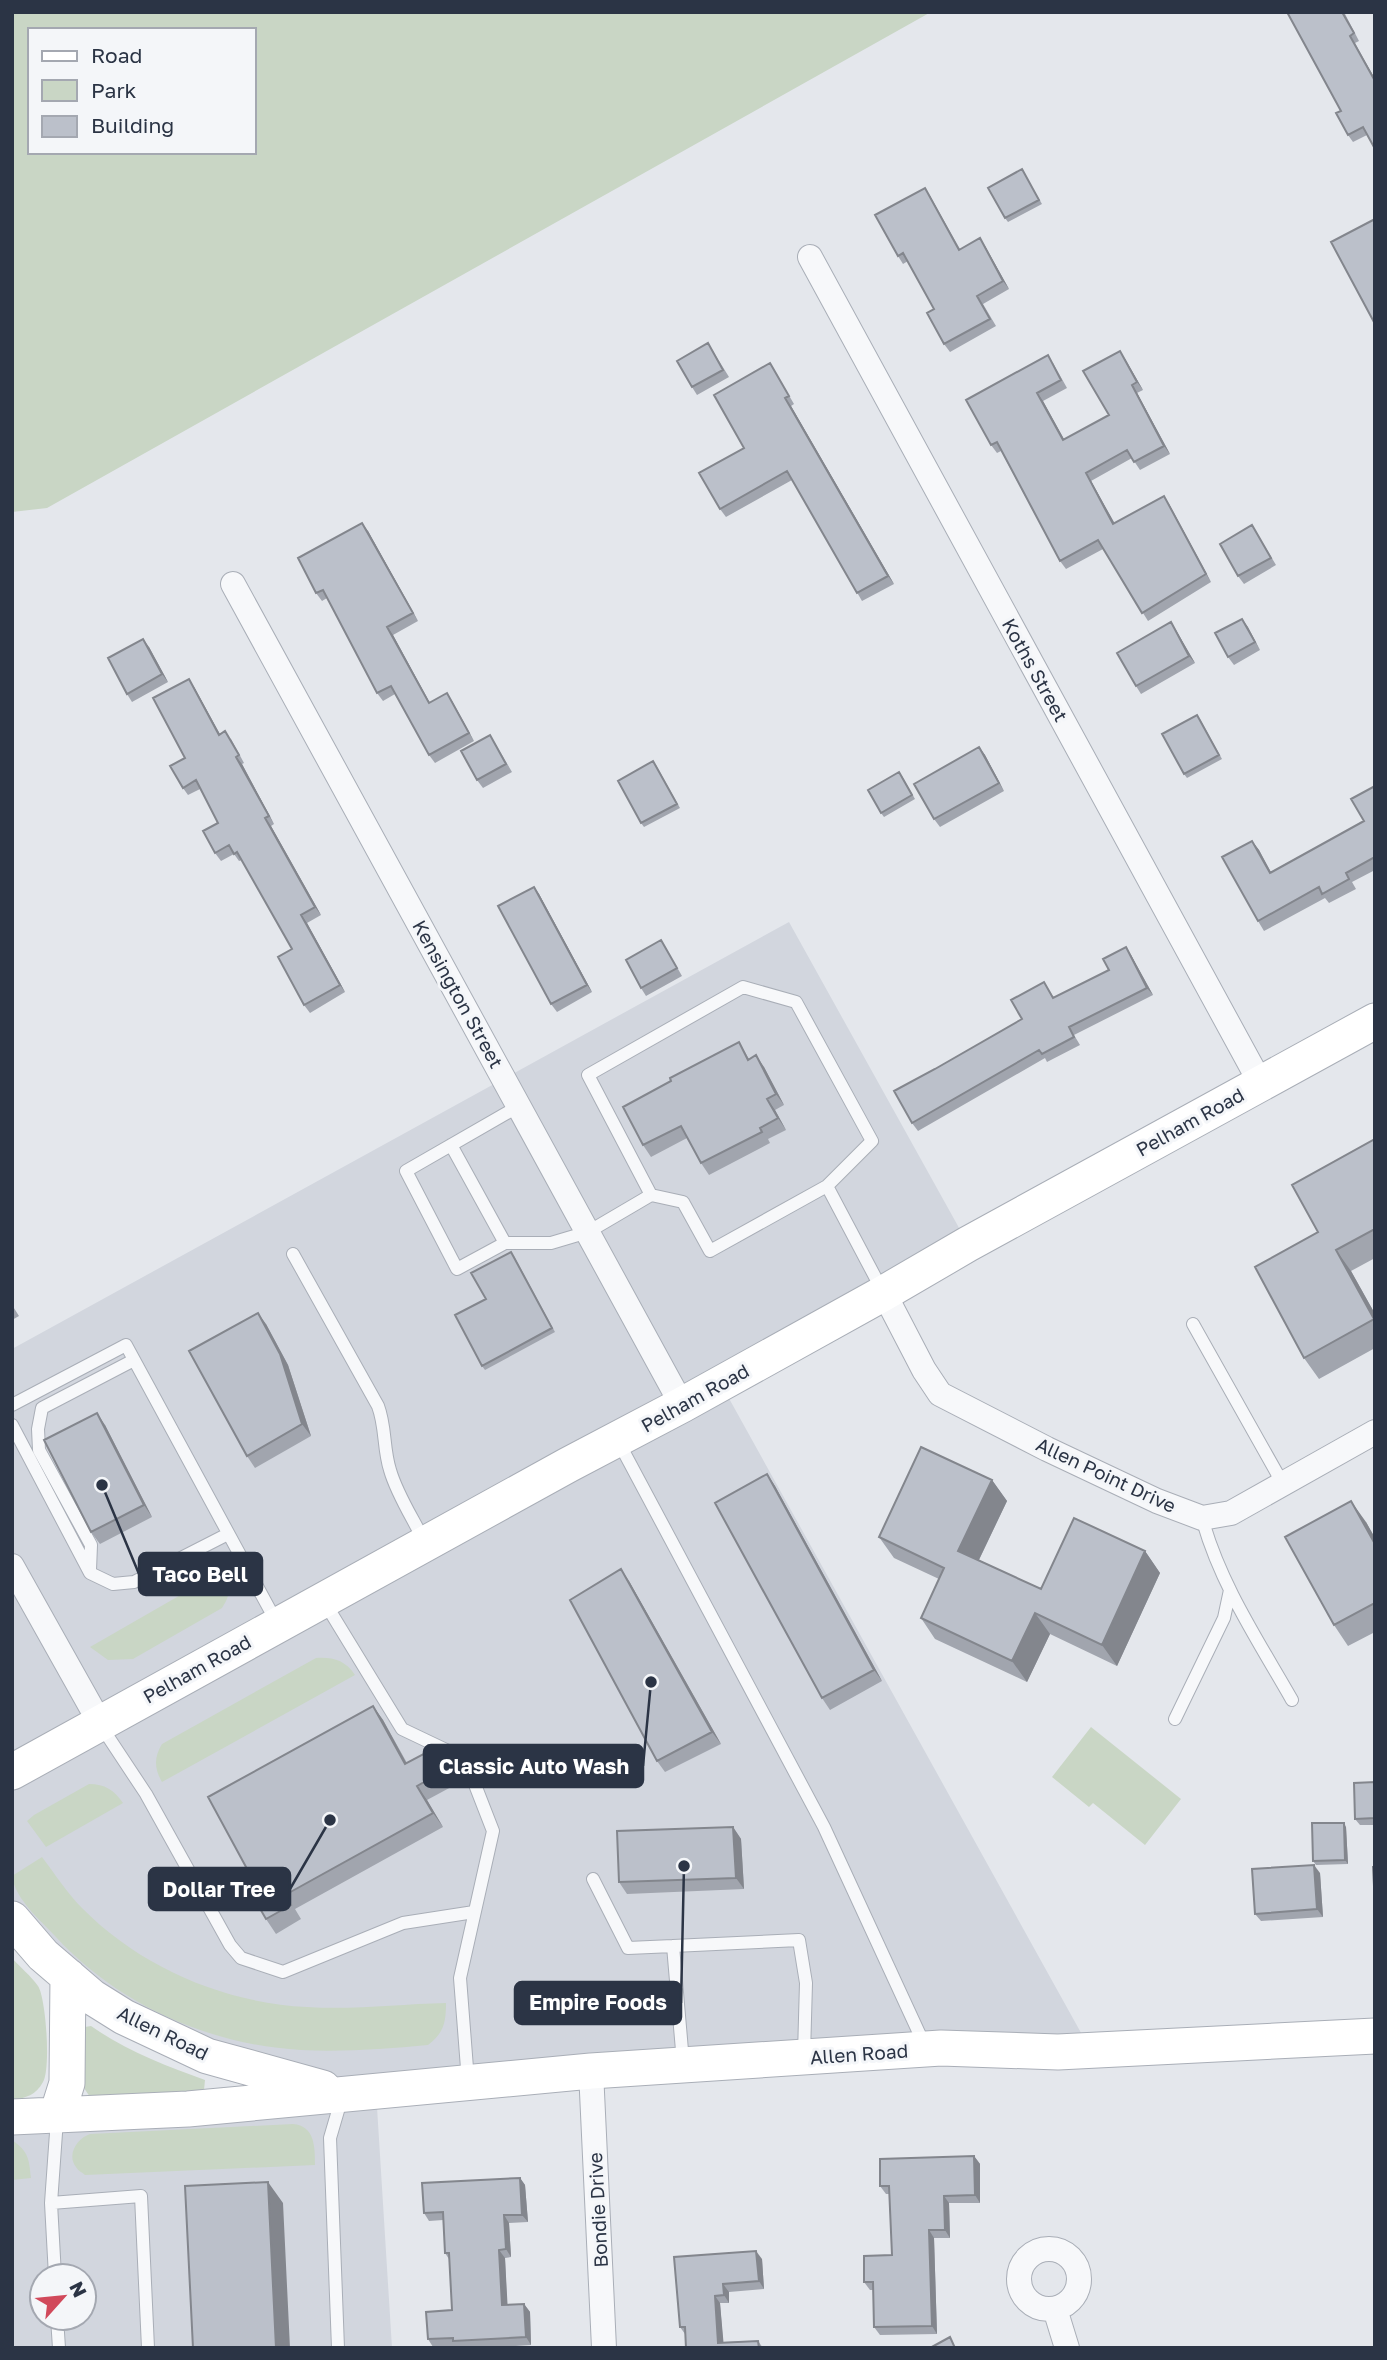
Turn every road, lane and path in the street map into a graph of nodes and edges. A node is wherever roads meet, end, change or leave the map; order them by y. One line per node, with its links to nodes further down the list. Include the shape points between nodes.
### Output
1 (810, 257): 4 (street, Koths Street)
2 (233, 584): 5 (street, Kensington Street)
3 (1375, 1021): 4 (main road, Pelham Road)
4 (1261, 1084): 12 (main road, Pelham Road)
5 (519, 1106): 6 (lane); 9 (street, Kensington Street)
6 (451, 1145): 10 (lane); 10 (lane, via 405,1171 457,1269)
7 (827, 1186): 8 (lane, via 710,1251 683,1202); 8 (lane, via 872,1141 796,1002 743,987 587,1075); 12 (lane)
8 (652, 1195): 9 (lane)
9 (588, 1232): 10 (lane, via 551,1243); 16 (street, Kensington Street)
10 (505, 1243)
11 (293, 1254): 23 (lane, via 378,1406 391,1474)
12 (884, 1293): 16 (main road, Pelham Road); 21 (street, Allen Point Drive, via 940,1394 1047,1449)
13 (1193, 1324): 20 (lane)
14 (134, 1360): 15 (lane, via 126,1345); 22 (lane); 25 (lane, via 42,1408 39,1450 91,1545)
15 (12, 1405)
16 (682, 1405): 19 (main road, Pelham Road)
17 (12, 1425): 25 (lane)
18 (1375, 1432): 20 (street)
19 (618, 1441): 23 (main road, Pelham Road); 39 (lane, via 824,1828)
20 (1283, 1484): 21 (street, via 1231,1513)
21 (1202, 1518): 26 (lane, via 1210,1549)
22 (228, 1534): 25 (lane, via 134,1582 113,1584); 28 (lane)
23 (426, 1543): 27 (main road, Pelham Road)
24 (12, 1566): 31 (street)
25 (90, 1573)
26 (1230, 1591): 29 (lane); 30 (lane, via 1224,1618)
27 (323, 1600): 28 (main road, Pelham Road); 34 (lane, via 402,1729 465,1759 493,1831)
28 (278, 1624): 31 (main road, Pelham Road)
29 (1292, 1700)
30 (1175, 1719)
31 (100, 1723): 32 (main road, Pelham Road); 34 (lane, via 241,1958 283,1972 403,1923)
32 (12, 1772)
33 (593, 1879): 36 (lane, via 628,1948)
34 (474, 1912): 43 (lane, via 460,1978)
35 (12, 1919): 37 (main road, Allen Road)
36 (673, 1946): 40 (lane, via 799,1940 806,1983); 41 (lane)
37 (68, 1976): 44 (main road, Allen Road, via 124,2017 207,2056); 45 (main road, via 67,2083)
38 (1375, 2036): 39 (main road, Allen Road, via 1058,2052)
39 (926, 2050): 40 (main road, Allen Road)
40 (804, 2057): 41 (main road, Allen Road)
41 (683, 2066): 42 (main road, Allen Road)
42 (591, 2071): 43 (main road, Allen Road); 52 (street, Bondie Drive)
43 (468, 2082): 44 (main road, Allen Road)
44 (343, 2094): 45 (main road, Allen Road, via 188,2109); 51 (lane, via 330,2138)
45 (57, 2115): 46 (main road, Allen Road); 47 (lane)
46 (12, 2117)
47 (51, 2203): 48 (lane); 50 (lane, via 141,2196)
48 (54, 2262)
49 (1055, 2309): 53 (street)
50 (148, 2348)
51 (338, 2348)
52 (604, 2348)
53 (1067, 2348)

